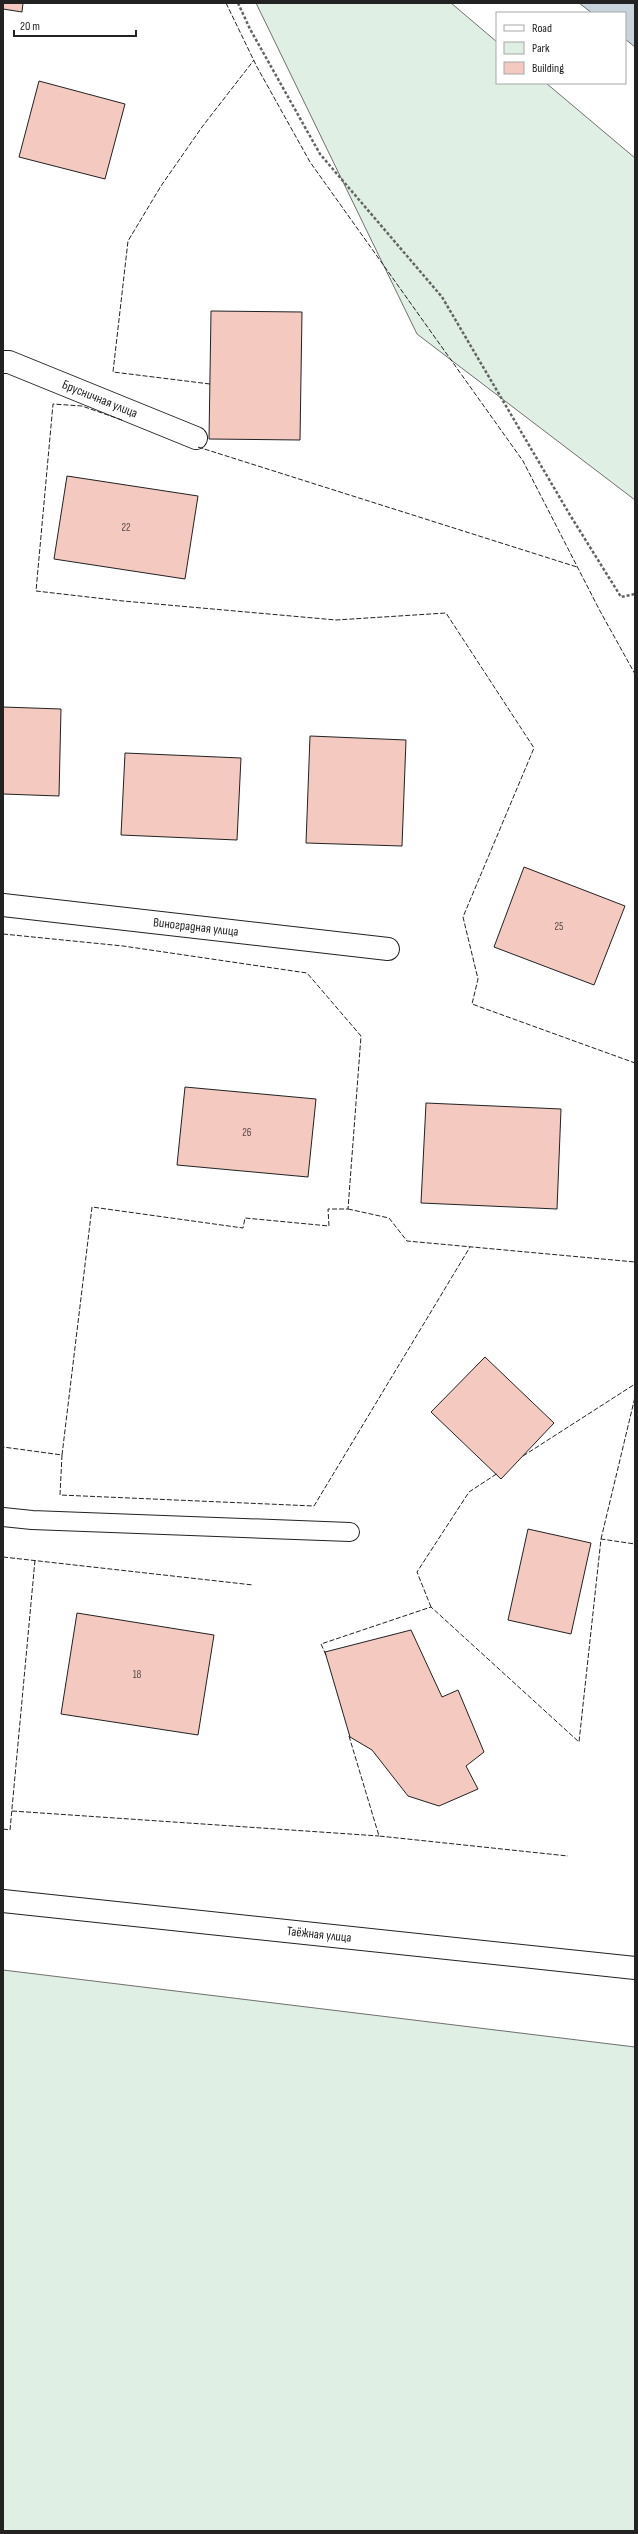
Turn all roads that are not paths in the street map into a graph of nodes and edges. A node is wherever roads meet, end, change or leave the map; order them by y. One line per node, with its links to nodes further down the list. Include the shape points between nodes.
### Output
1 (3, 362): 2 (street, Брусничная улица, via 9,362)
2 (196, 438)
3 (3, 905): 4 (street, Виноградная улица)
4 (388, 949)
5 (3, 1517): 6 (lane)
6 (350, 1532)
7 (3, 1901): 8 (street, Таёжная улица)
8 (635, 1968)

